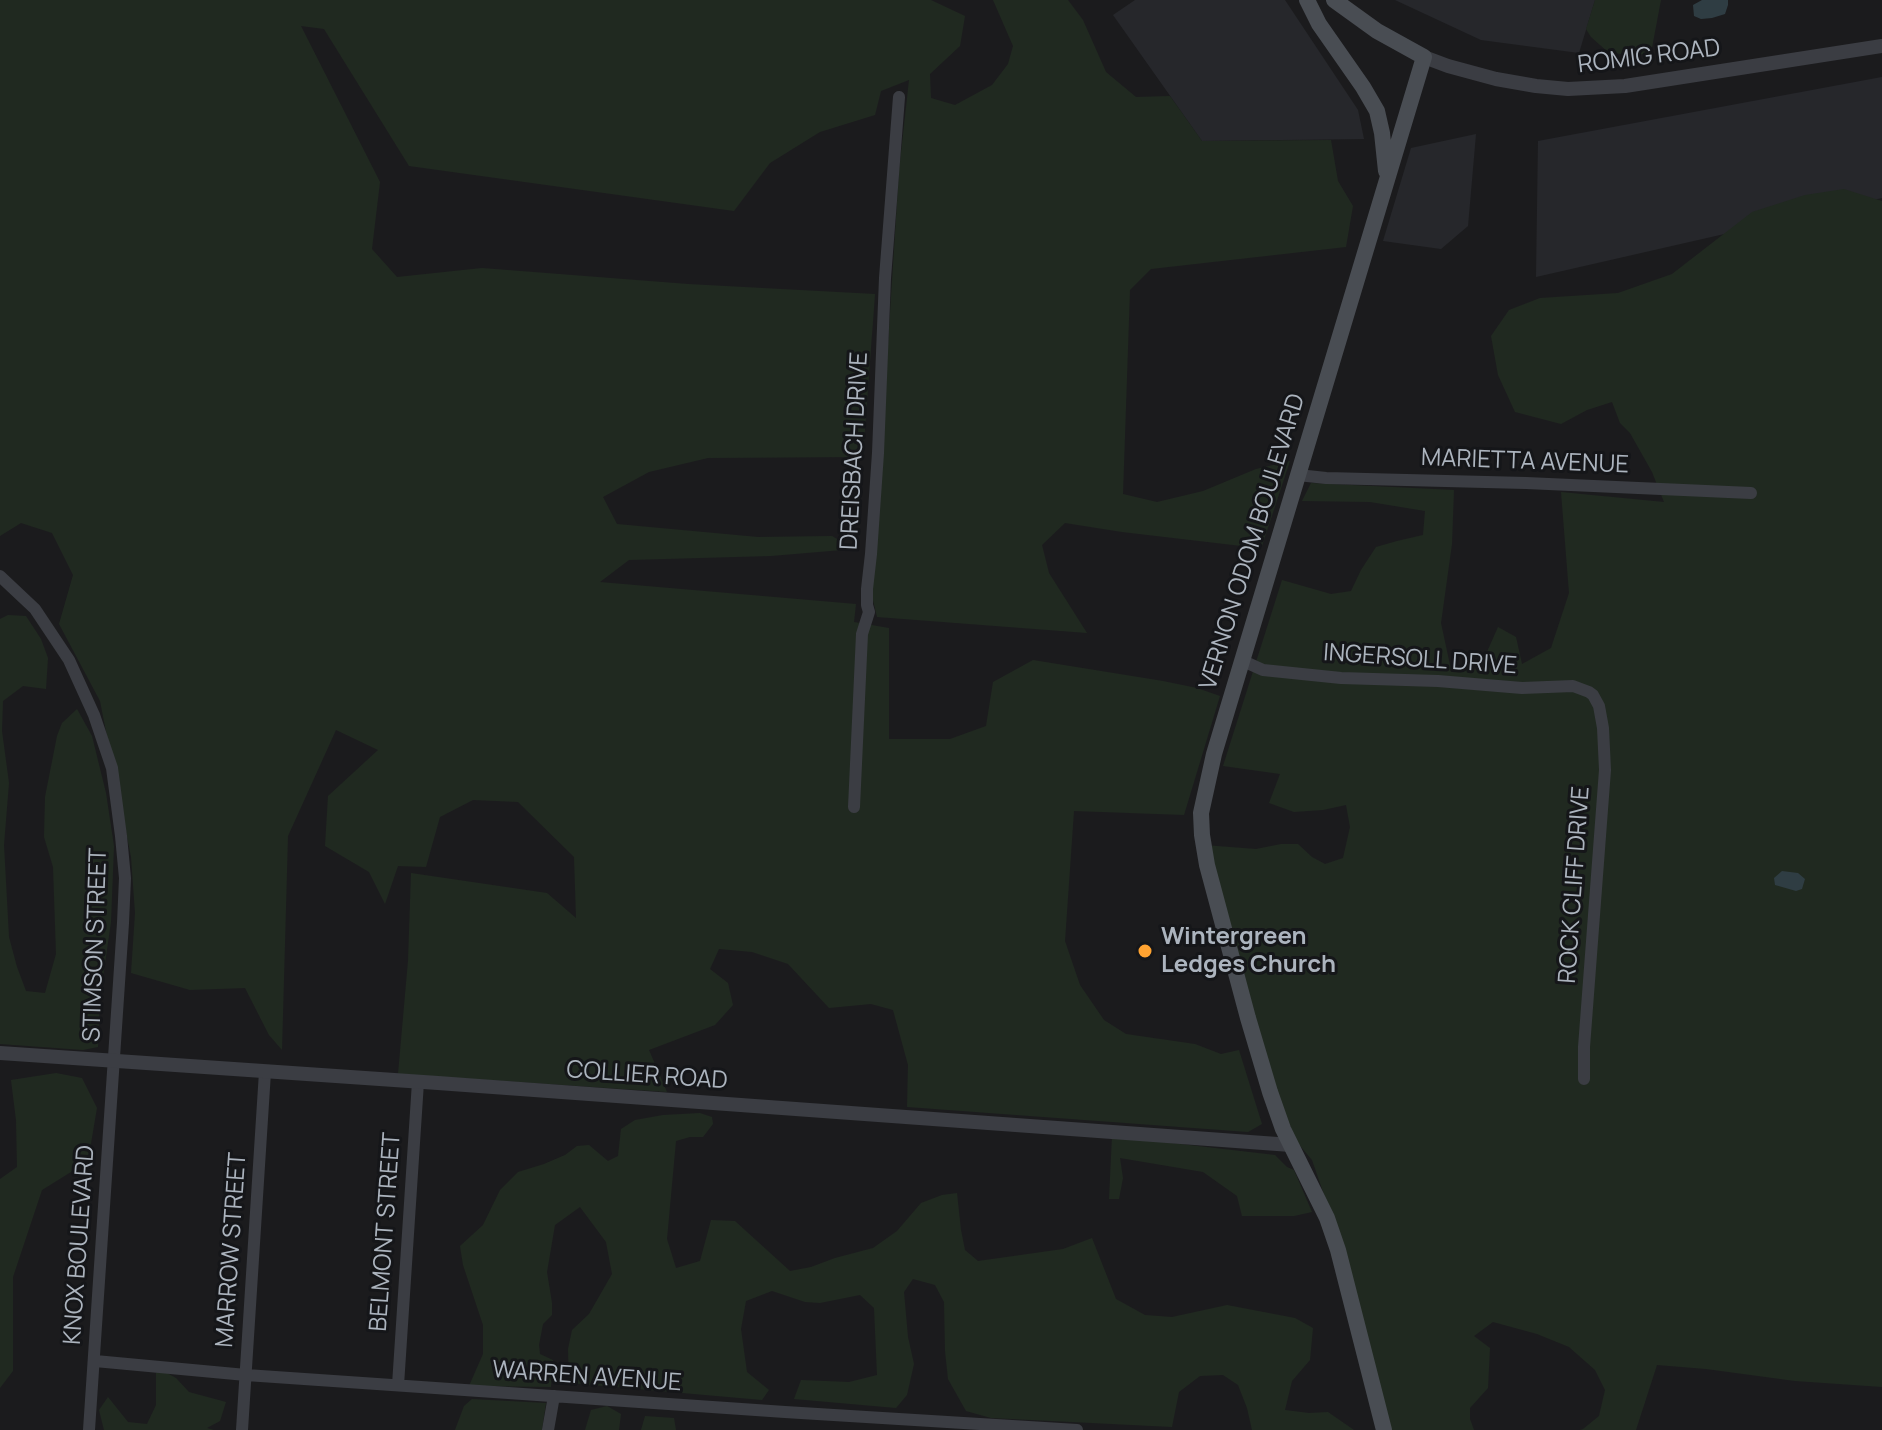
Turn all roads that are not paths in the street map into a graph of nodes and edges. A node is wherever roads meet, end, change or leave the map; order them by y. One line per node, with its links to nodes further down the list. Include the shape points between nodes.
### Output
1 (1307, 0): 6 (main road, via 1377,111)
2 (1334, 0): 4 (main road)
3 (1882, 46): 4 (street, ROMIG ROAD, via 1625,86 1568,89 1496,79)
4 (1424, 57): 6 (main road, VERNON ODOM BOULEVARD)
5 (899, 97): 12 (street, DREISBACH DRIVE)
6 (1386, 181): 7 (main road, VERNON ODOM BOULEVARD)
7 (1298, 475): 8 (street, MARIETTA AVENUE); 10 (main road, VERNON ODOM BOULEVARD)
8 (1751, 493)
9 (0, 576): 14 (street, STIMSON STREET, via 35,609 60,644 112,768 125,878)
10 (1243, 661): 11 (street, INGERSOLL DRIVE, via 1263,670 1341,678 1573,686); 18 (main road, VERNON ODOM BOULEVARD, via 1204,793 1202,835 1248,1018)
11 (1593, 695): 16 (street, ROCK CLIFF DRIVE, via 1603,728 1605,770)
12 (854, 807)
13 (0, 1053): 14 (street, COLLIER ROAD)
14 (115, 1062): 15 (street, COLLIER ROAD); 19 (street, KNOX BOULEVARD)
15 (265, 1072): 17 (street, COLLIER ROAD); 20 (street, MARROW STREET)
16 (1584, 1079)
17 (418, 1082): 18 (street, COLLIER ROAD); 21 (street, BELMONT STREET)
18 (1291, 1145): 27 (main road, VERNON ODOM BOULEVARD, via 1338,1250)
19 (95, 1361): 20 (street, WARREN AVENUE); 23 (street, KNOX BOULEVARD)
20 (246, 1375): 21 (street, WARREN AVENUE); 24 (street, MARROW STREET)
21 (398, 1385): 22 (street, WARREN AVENUE)
22 (554, 1396): 25 (street); 26 (street, WARREN AVENUE)
23 (89, 1430)
24 (242, 1430)
25 (548, 1430)
26 (1077, 1430)
27 (1384, 1430)

